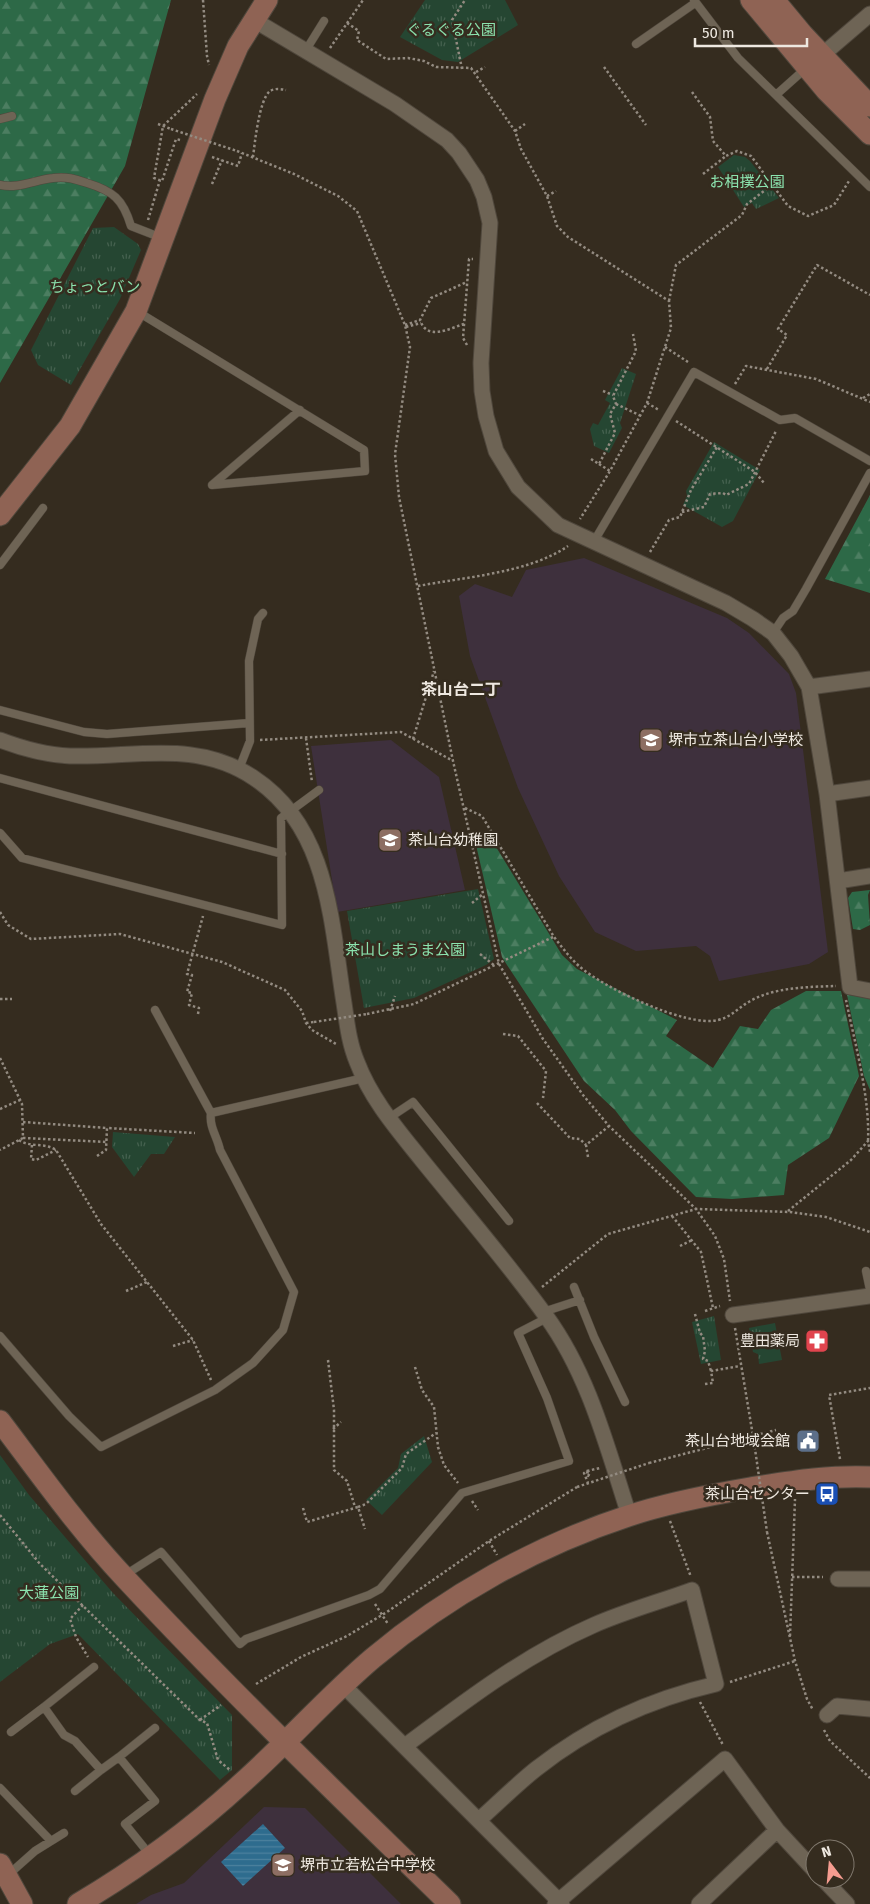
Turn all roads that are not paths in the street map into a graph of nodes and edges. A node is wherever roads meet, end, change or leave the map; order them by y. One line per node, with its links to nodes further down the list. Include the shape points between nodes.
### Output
1 (266, 0): 6 (street)
2 (751, 0): 10 (street)
3 (774, 0): 10 (street)
4 (694, 1): 8 (lane); 11 (lane, via 738,58)
5 (870, 14): 10 (street)
6 (254, 20): 9 (street); 18 (street, via 238,46)
7 (324, 21): 9 (lane)
8 (636, 44)
9 (306, 50): 25 (street, via 447,140 477,180 490,223 481,363 486,416 496,451 518,487 534,504 558,525)
10 (814, 62): 11 (lane); 12 (street); 15 (street)
11 (777, 94): 17 (lane)
12 (870, 106)
13 (12, 116): 14 (lane)
14 (0, 119)
15 (870, 134)
16 (0, 185): 18 (lane, via 11,187 52,178 76,179 106,189 123,205 131,226)
17 (870, 187)
18 (154, 235): 19 (street)
19 (136, 311): 20 (lane); 24 (street, via 70,426)
20 (300, 410): 20 (lane, via 364,450 365,471 212,485)
21 (870, 461): 25 (lane, via 795,418 780,420 694,372)
22 (870, 472): 28 (lane, via 806,590)
23 (43, 508): 26 (lane)
24 (0, 515)
25 (593, 543): 28 (street, via 726,603)
26 (0, 565)
27 (263, 613): 32 (lane, via 258,619 249,661)
28 (773, 633): 30 (street)
29 (870, 679): 30 (street)
30 (809, 687): 38 (street)
31 (0, 710): 32 (lane, via 84,732 107,734)
32 (249, 723): 34 (lane, via 250,741)
33 (0, 740): 34 (street, via 66,756 162,751 195,754)
34 (239, 769): 39 (street, via 274,794)
35 (0, 778): 41 (lane)
36 (870, 788): 38 (street)
37 (316, 791): 39 (lane)
38 (827, 794): 43 (street)
39 (290, 811): 41 (lane, via 281,818); 46 (street, via 313,847 324,879 351,1043)
40 (0, 833): 41 (lane, via 22,858 282,925)
41 (282, 854)
42 (870, 876): 43 (street)
43 (838, 881): 44 (street, via 847,986)
44 (870, 991)
45 (155, 1010): 47 (lane)
46 (364, 1078): 47 (lane); 48 (street)
47 (211, 1112): 57 (lane, via 209,1124 220,1150 294,1292 283,1330 253,1363 215,1390 101,1447)
48 (389, 1118): 49 (lane, via 413,1102); 56 (street)
49 (508, 1221)
50 (866, 1271): 52 (lane)
51 (574, 1287): 54 (lane)
52 (870, 1290)
53 (870, 1296): 55 (street)
54 (580, 1300): 56 (lane); 58 (lane)
55 (727, 1311)
56 (545, 1315): 61 (street, via 591,1397); 62 (lane, via 518,1334 548,1398 568,1461 464,1491 380,1589 240,1644 161,1552)
57 (0, 1336)
58 (625, 1402)
59 (0, 1421): 62 (street)
60 (870, 1477): 61 (street, via 790,1481 720,1493)
61 (629, 1515): 66 (street, via 519,1562 479,1584 404,1634)
62 (124, 1576): 72 (street)
63 (834, 1578): 64 (street)
64 (870, 1579)
65 (94, 1667): 67 (lane)
66 (343, 1685): 72 (street); 73 (street)
67 (44, 1707): 71 (lane); 75 (lane, via 64,1735 75,1740)
68 (870, 1709): 69 (street, via 838,1706)
69 (822, 1719)
70 (156, 1728): 74 (lane)
71 (11, 1732)
72 (285, 1742): 82 (street, via 192,1827); 90 (street)
73 (405, 1746): 78 (street); 78 (street, via 494,1680 548,1648 594,1624 692,1590 716,1684 694,1689 619,1718 571,1744 536,1769)
74 (118, 1757): 75 (lane); 82 (lane, via 155,1801 126,1824)
75 (102, 1770): 77 (lane)
76 (0, 1788): 81 (lane)
77 (75, 1791)
78 (479, 1820): 86 (street)
79 (777, 1830): 83 (street); 86 (street, via 725,1759); 91 (street)
80 (64, 1833): 81 (lane)
81 (51, 1841): 84 (lane)
82 (151, 1857): 89 (street)
83 (805, 1860)
84 (4, 1870): 88 (street)
85 (831, 1889): 87 (street)
86 (558, 1903)
87 (842, 1903)
88 (22, 1904)
89 (78, 1904)
90 (450, 1904)
91 (699, 1904)

